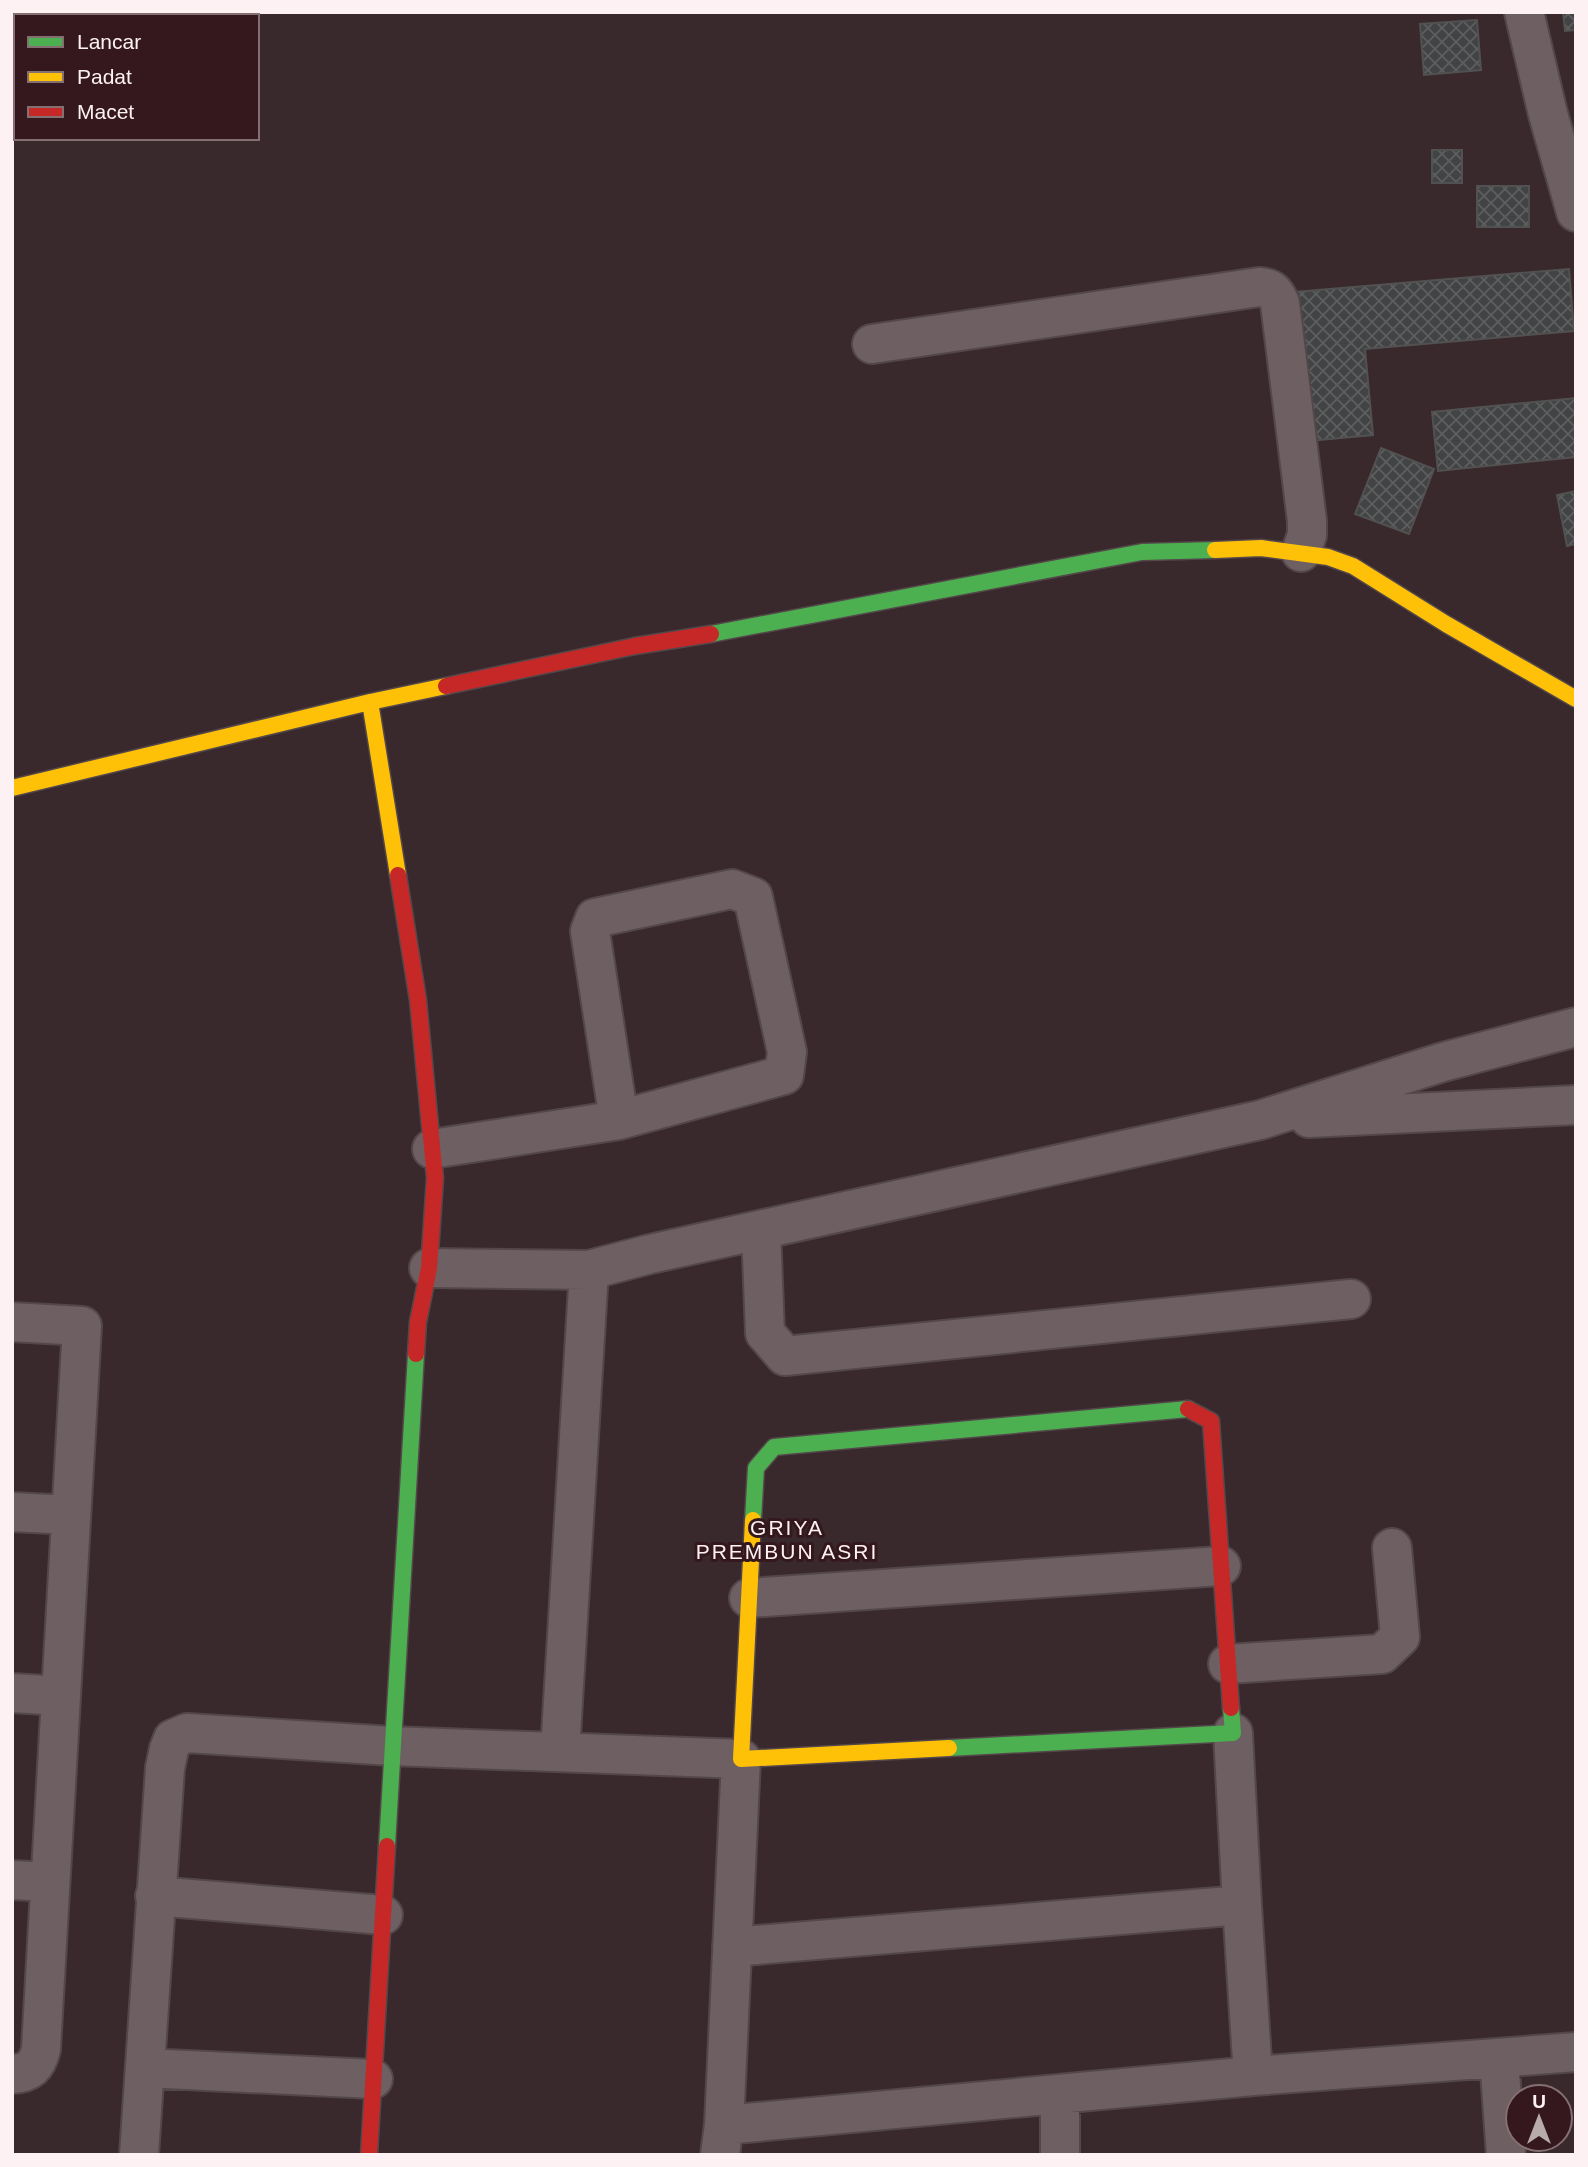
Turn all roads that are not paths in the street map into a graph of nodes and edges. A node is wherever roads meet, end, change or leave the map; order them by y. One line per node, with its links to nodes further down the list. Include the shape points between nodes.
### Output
1 (1524, 12): 2 (street)
2 (1576, 212)
3 (872, 344): 4 (street, via 1270,288 1280,303 1307,521)
4 (1301, 552): 5 (street, via 1353,566); 6 (street, via 1261,548 1142,552 635,646)
5 (1576, 699)
6 (370, 702): 7 (street); 12 (street, via 418,1000)
7 (12, 788)
8 (1576, 1027): 11 (street, via 1443,1062)
9 (1576, 1105): 11 (street)
10 (620, 1120): 10 (street, via 784,1074 787,1052 753,897 732,889 595,918 590,932); 12 (street)
11 (1260, 1120): 13 (street)
12 (432, 1149): 14 (street, via 435,1178)
13 (761, 1230): 15 (street); 16 (street, via 765,1333 785,1356)
14 (429, 1268): 15 (street); 27 (street, via 418,1322)
15 (589, 1270): 28 (street)
16 (1351, 1299)
17 (12, 1322): 19 (street, via 82,1326)
18 (12, 1512): 19 (street)
19 (72, 1516): 25 (street)
20 (1392, 1548): 23 (street, via 1400,1637 1382,1654)
21 (1221, 1566): 22 (street); 22 (street, via 1211,1421 1188,1409 774,1447 756,1468); 23 (street)
22 (749, 1598): 29 (street)
23 (1228, 1664): 26 (street)
24 (12, 1693): 25 (street)
25 (61, 1696): 31 (street)
26 (1233, 1733): 29 (street); 33 (street)
27 (392, 1746): 28 (street); 32 (street, via 179,1735 173,1739 165,1768); 34 (street)
28 (560, 1752): 29 (street)
29 (741, 1759): 35 (street)
30 (12, 1880): 31 (street)
31 (50, 1882): 39 (street, via 41,2049 30,2070)
32 (155, 1896): 34 (street); 38 (street)
33 (1242, 1905): 35 (street); 40 (street)
34 (383, 1915): 41 (street)
35 (732, 1947): 43 (street)
36 (1576, 2052): 37 (street)
37 (1499, 2057): 40 (street); 47 (street)
38 (145, 2068): 41 (street); 44 (street)
39 (12, 2074)
40 (1253, 2076): 42 (street)
41 (373, 2079): 45 (street)
42 (1060, 2094): 43 (street); 46 (street)
43 (722, 2140)
44 (139, 2155)
45 (369, 2155)
46 (1060, 2155)
47 (1506, 2155)

